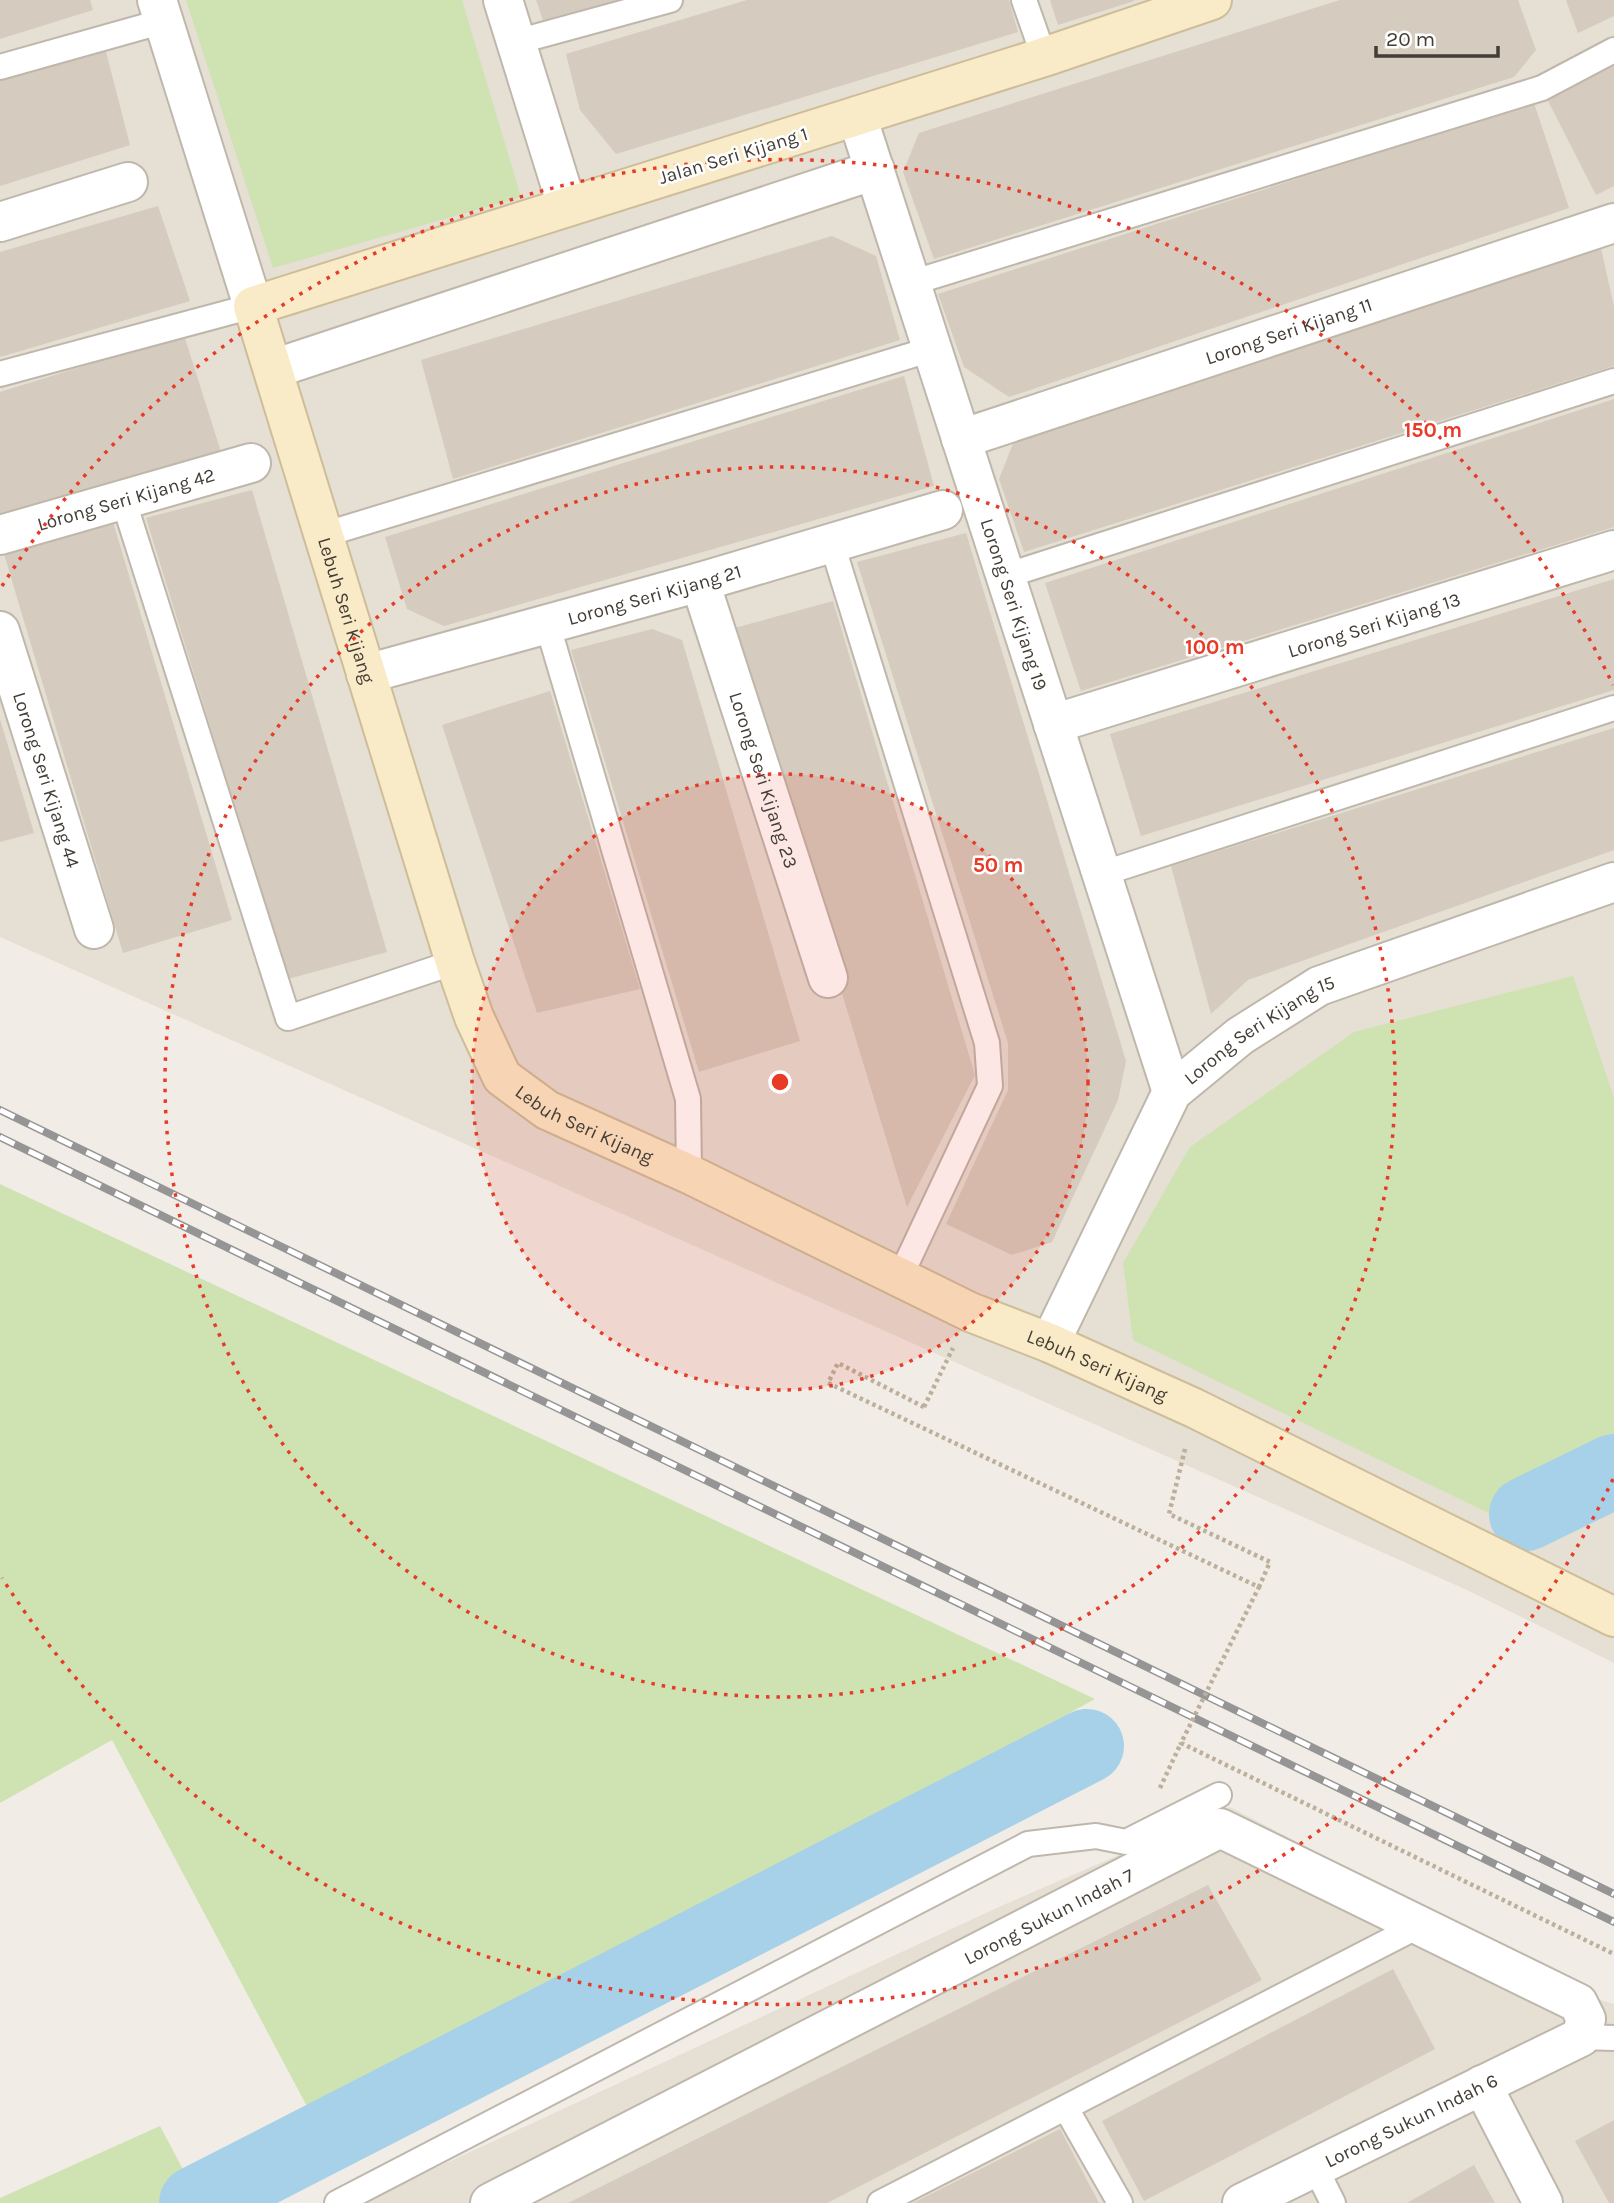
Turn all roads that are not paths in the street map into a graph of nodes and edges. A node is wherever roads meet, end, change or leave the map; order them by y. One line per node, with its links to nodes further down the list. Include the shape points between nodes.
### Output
1 (503, 0): 6 (street)
2 (670, 0): 6 (lane)
3 (1024, 0): 8 (lane)
4 (1212, 0): 8 (street, Jalan Seri Kijang 1)
5 (160, 10): 9 (lane); 17 (street, Lebuh Seri Kijang)
6 (516, 42): 13 (street)
7 (1614, 50): 16 (lane, via 1542,88)
8 (1044, 57): 10 (street, Jalan Seri Kijang 1)
9 (0, 67)
10 (857, 116): 11 (street, Lorong Seri Kijang 19); 13 (street, Jalan Seri Kijang 1)
11 (875, 170): 16 (street, Lorong Seri Kijang 19); 19 (street)
12 (128, 182): 14 (street)
13 (567, 206): 17 (street, Jalan Seri Kijang 1)
14 (0, 222)
15 (1613, 228): 22 (street, Lorong Seri Kijang 11)
16 (911, 284): 18 (street, Lorong Seri Kijang 19)
17 (253, 306): 19 (street, Lebuh Seri Kijang); 20 (lane)
18 (932, 349): 22 (street, Lorong Seri Kijang 19); 27 (lane)
19 (273, 369): 27 (street, Lebuh Seri Kijang)
20 (0, 374)
21 (1614, 381): 30 (lane)
22 (961, 439): 30 (street, Lorong Seri Kijang 19)
23 (251, 463): 24 (street, Lorong Seri Kijang 42)
24 (124, 499): 26 (street, Lorong Seri Kijang 42); 40 (lane, via 288,1018)
25 (943, 510): 28 (street, Lorong Seri Kijang 21)
26 (0, 535)
27 (324, 535): 34 (street, Lebuh Seri Kijang)
28 (832, 544): 31 (street, Lorong Seri Kijang 21); 44 (lane, via 987,1042 990,1086)
29 (1614, 550): 36 (street, Lorong Seri Kijang 13)
30 (1005, 576): 36 (street, Lorong Seri Kijang 19)
31 (700, 583): 32 (street, Lorong Seri Kijang 21); 41 (street, Lorong Seri Kijang 23)
32 (547, 623): 34 (street, Lorong Seri Kijang 21); 43 (lane, via 688,1100)
33 (0, 631): 39 (street, Lorong Seri Kijang 44)
34 (366, 674): 40 (street, Lebuh Seri Kijang)
35 (1614, 708): 37 (lane)
36 (1053, 724): 37 (street, Lorong Seri Kijang 19)
37 (1101, 874): 42 (street, Lorong Seri Kijang 19)
38 (1614, 882): 42 (street, Lorong Seri Kijang 15, via 1319,986 1240,1036)
39 (94, 929)
40 (455, 962): 43 (street, Lebuh Seri Kijang, via 502,1077 547,1110)
41 (828, 978)
42 (1172, 1092): 45 (street, Lorong Seri Kijang 15)
43 (689, 1174): 44 (street, Lebuh Seri Kijang)
44 (900, 1277): 45 (street, Lebuh Seri Kijang)
45 (1050, 1343): 46 (street, Lebuh Seri Kijang, via 1194,1408)
46 (1614, 1618)
47 (1219, 1795): 53 (lane, via 1126,1842 1096,1836 1028,1844)
48 (1420, 1925): 49 (street, Lorong Sukun Indah 7, via 1578,2003); 51 (lane); 54 (street, Lorong Sukun Indah 7, via 1220,1828)
49 (1598, 2038): 50 (street, Lorong Sukun Indah 6)
50 (1482, 2085): 52 (street, Lorong Sukun Indah 6); 59 (street)
51 (1067, 2110): 55 (lane); 56 (lane)
52 (1315, 2167): 57 (street, Lorong Sukun Indah 6); 58 (lane)
53 (337, 2203)
54 (490, 2203)
55 (880, 2203)
56 (1120, 2203)
57 (1242, 2203)
58 (1333, 2203)
59 (1543, 2203)

